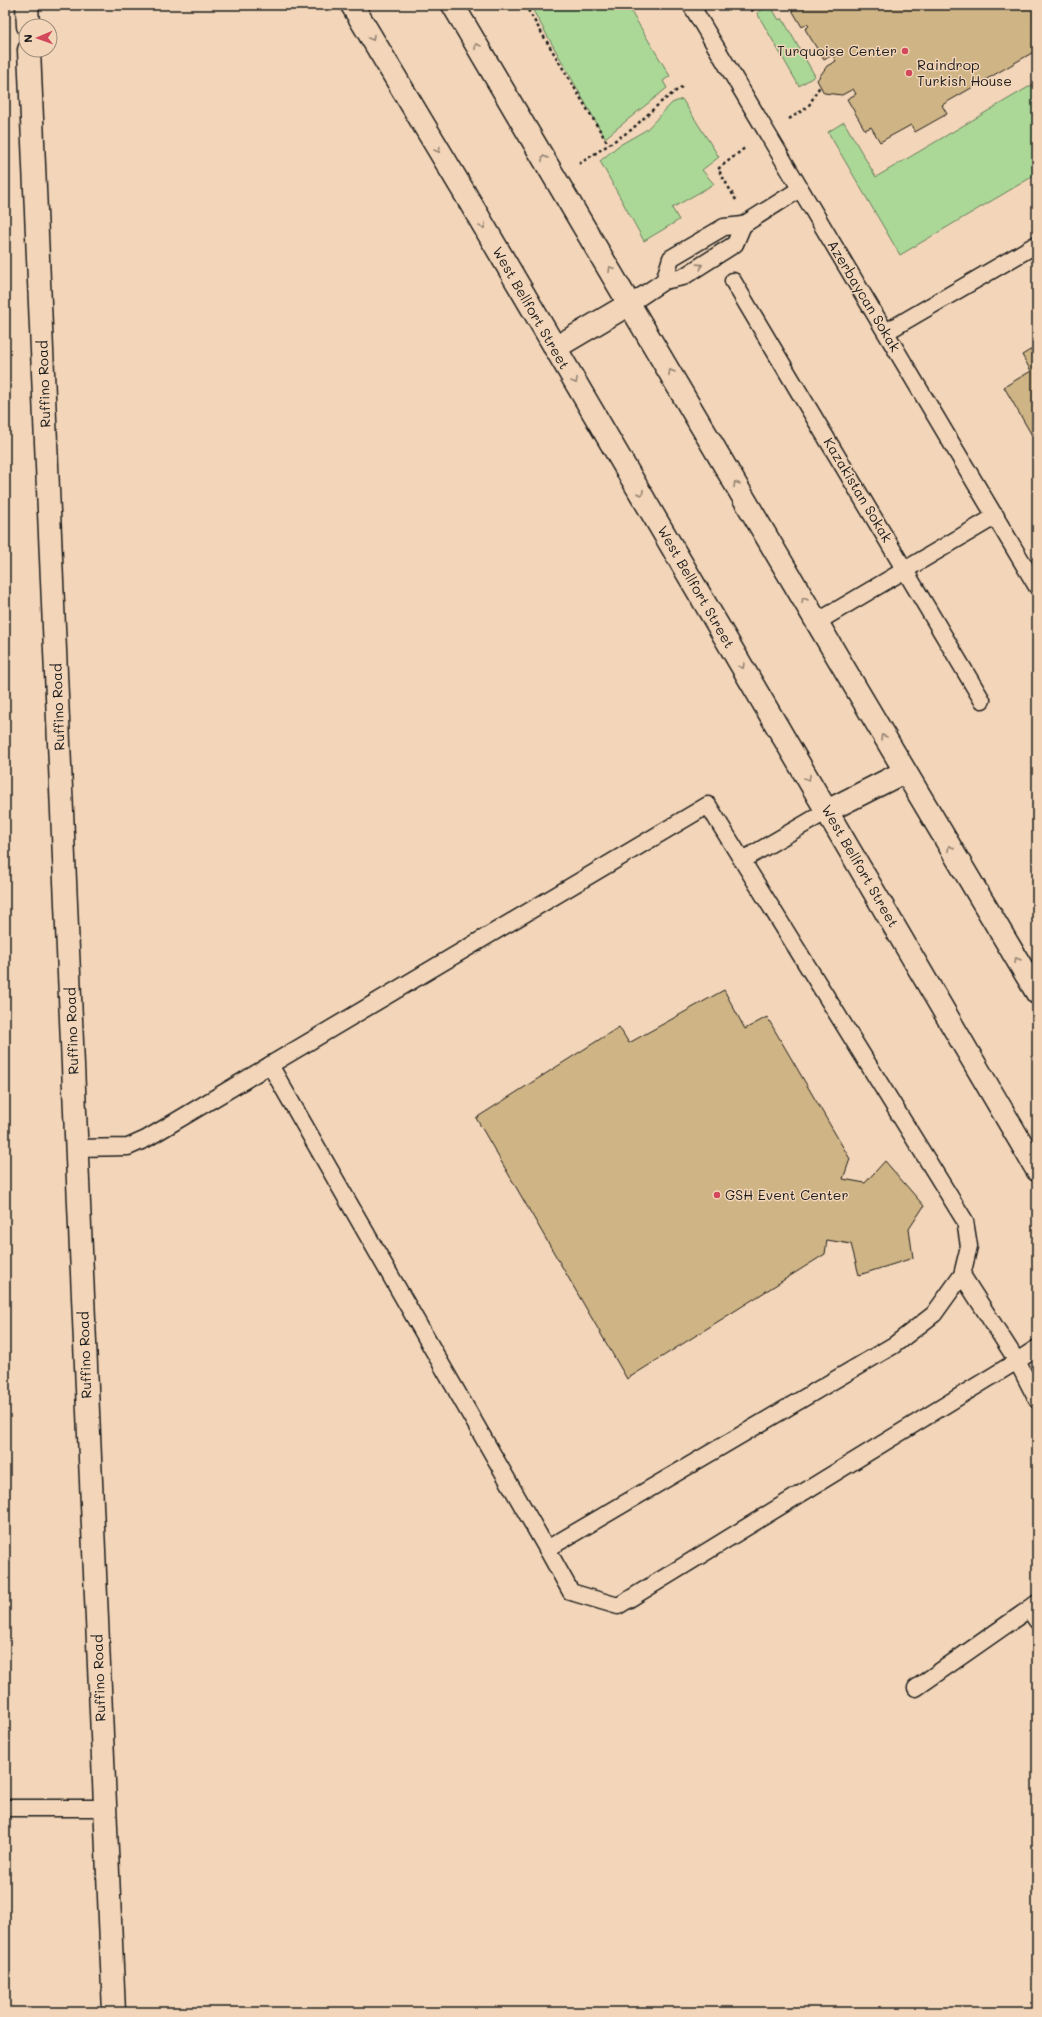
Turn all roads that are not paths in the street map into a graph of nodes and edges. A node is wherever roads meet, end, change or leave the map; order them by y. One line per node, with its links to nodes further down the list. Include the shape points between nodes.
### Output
1 (28, 5): 5 (main road)
2 (352, 5): 14 (main road, West Bellfort Street, one-way to 14)
3 (453, 5): 12 (main road, one-way to 3)
4 (691, 5): 7 (lane, Azerbaycan Sokak)
5 (28, 18)
6 (29, 58): 25 (main road, Ruffino Road)
7 (800, 189): 8 (lane); 13 (lane, Azerbaycan Sokak)
8 (746, 223): 10 (lane, one-way to 8, via 683,277 735,244); 10 (lane, via 724,227 671,258)
9 (1037, 244): 13 (lane)
10 (664, 280): 12 (lane)
11 (733, 281): 16 (lane, Kazakistan Sokak)
12 (631, 303): 14 (main road); 18 (main road, one-way to 12)
13 (886, 332): 15 (lane, Azerbaycan Sokak)
14 (555, 348): 21 (main road, West Bellfort Street, one-way to 21)
15 (996, 516): 16 (lane); 17 (lane, Azerbaycan Sokak)
16 (905, 570): 18 (lane); 19 (lane, Kazakistan Sokak)
17 (1037, 587)
18 (817, 622): 20 (main road, one-way to 18)
19 (982, 700)
20 (904, 772): 21 (main road); 23 (main road, one-way to 20)
21 (827, 811): 22 (lane); 26 (main road, West Bellfort Street)
22 (743, 860): 24 (lane, via 708,805); 27 (lane, via 965,1221 969,1246)
23 (1037, 993)
24 (270, 1065): 25 (lane, via 146,1139 128,1147); 31 (lane)
25 (76, 1148): 35 (main road, Ruffino Road)
26 (1037, 1170)
27 (962, 1275): 29 (lane); 31 (lane, via 934,1314 894,1345)
28 (1037, 1348): 29 (lane)
29 (1017, 1361): 30 (lane); 31 (lane, via 618,1606 571,1592)
30 (1037, 1400)
31 (547, 1549)
32 (1034, 1611): 33 (lane)
33 (916, 1688)
34 (5, 1808): 35 (lane)
35 (105, 1808): 36 (main road, Ruffino Road)
36 (114, 2012)

